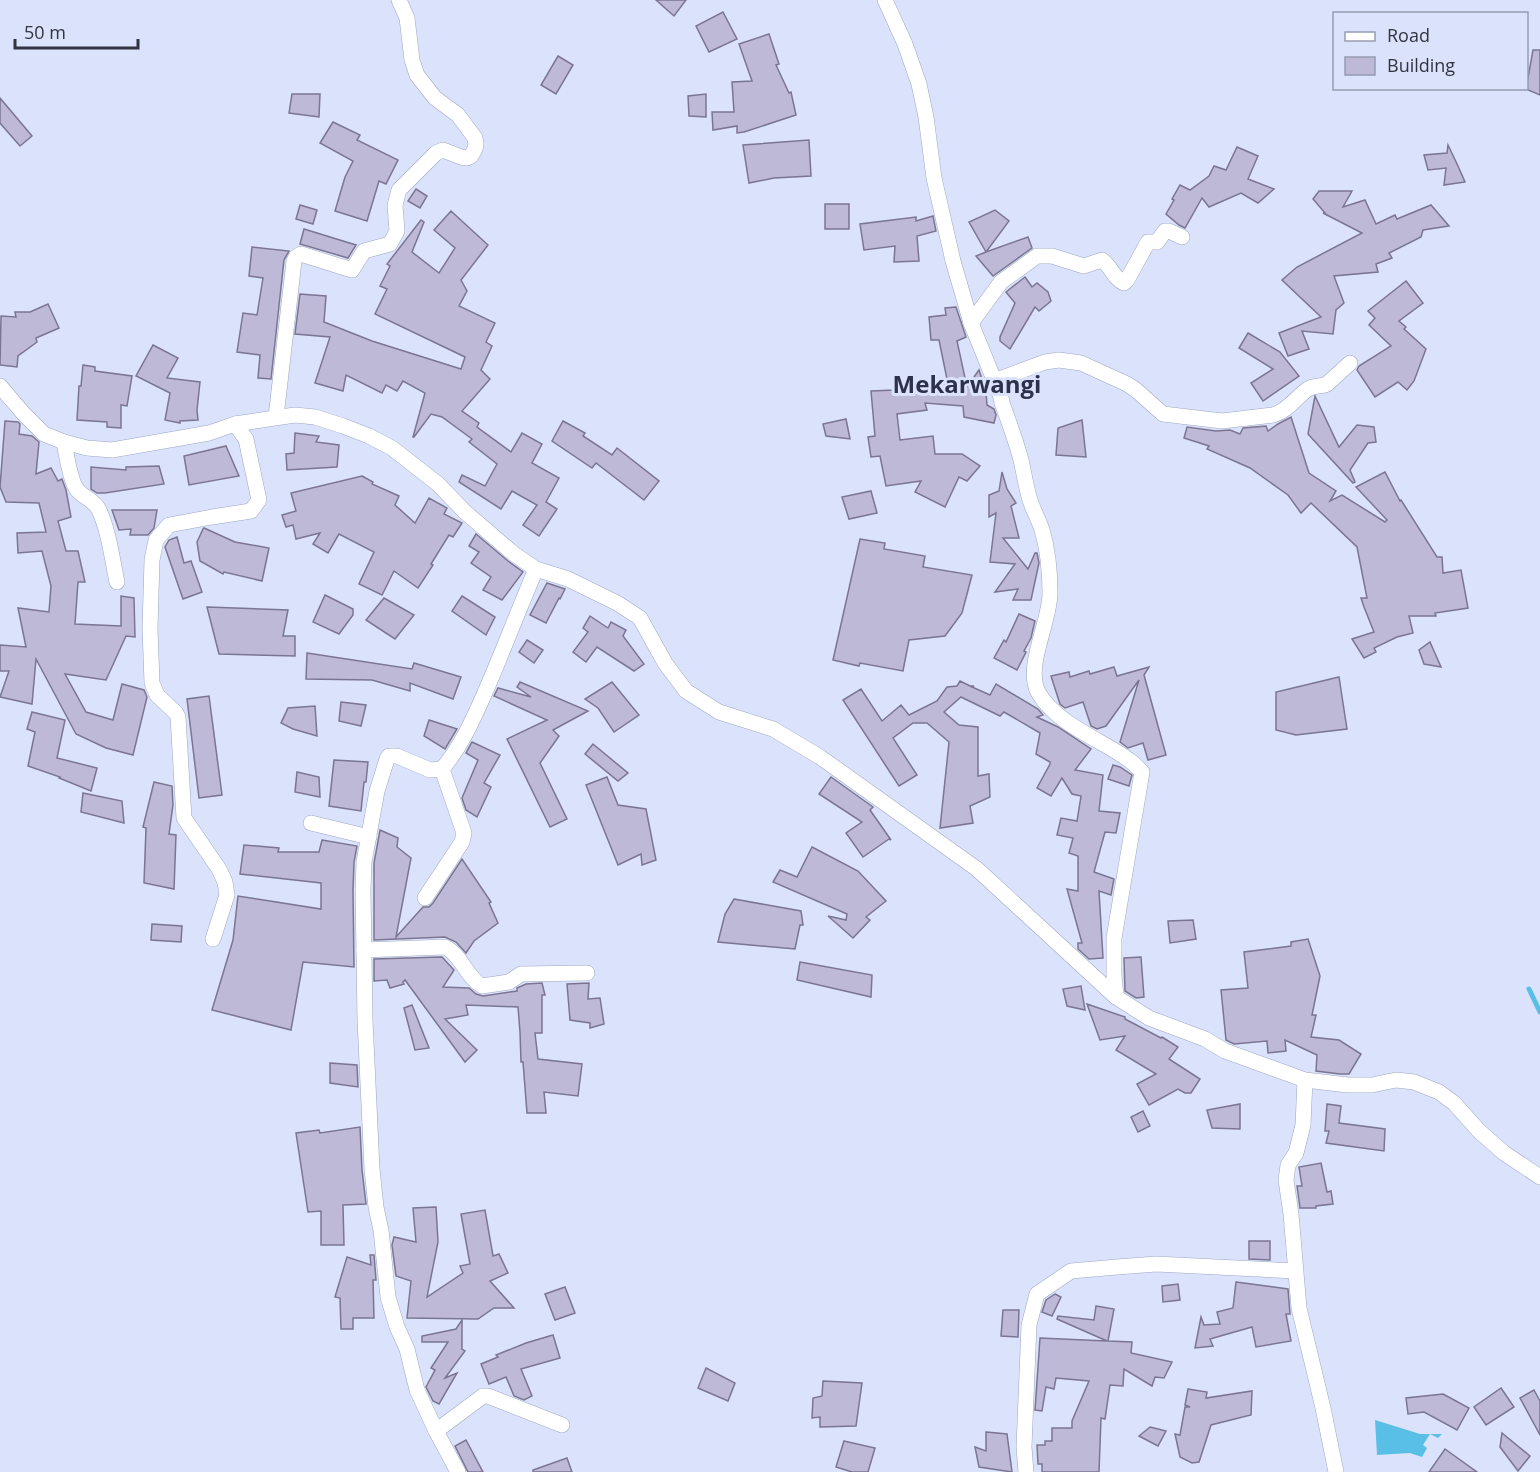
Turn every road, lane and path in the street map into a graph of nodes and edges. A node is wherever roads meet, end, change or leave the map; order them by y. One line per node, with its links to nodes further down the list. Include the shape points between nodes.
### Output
1 (399, 0): 8 (street, via 407,18 417,75 435,98 464,120 476,144 467,158 439,150 402,186 395,201 397,231 390,244 364,251 353,269 301,254 296,257)
2 (885, 0): 4 (street, via 919,84 952,261)
3 (1182, 237): 4 (street, via 1165,231 1157,242 1148,242 1124,283 1102,260 1084,266 1052,256 1037,256 1001,282)
4 (971, 323): 6 (street)
5 (1350, 363): 6 (street, via 1323,387 1311,387 1280,412 1222,421 1163,414 1136,390 1081,363 1045,362)
6 (994, 381): 20 (street, via 1048,557 1050,595 1034,672 1036,686 1050,708 1142,772 1114,938)
7 (0, 386): 10 (street, via 44,434)
8 (276, 417): 9 (street); 11 (street, via 315,417 392,448 514,554)
9 (236, 424): 10 (street, via 199,435 112,450); 17 (street, via 246,439 259,500 251,511 168,525 156,540 152,560 152,683 157,695 178,717 184,818 219,869 227,889)
10 (64, 442): 12 (street, via 76,488 99,511 108,534)
11 (537, 569): 13 (street, via 473,718); 20 (street, via 568,579 640,618 686,691 719,712 773,729 792,740 922,829 977,869)
12 (117, 582)
13 (442, 769): 15 (street, via 430,770 389,756 377,791); 16 (street, via 464,836)
14 (311, 823): 15 (street)
15 (369, 837): 18 (street, via 364,871)
16 (424, 898)
17 (213, 939)
18 (364, 950): 19 (street, via 445,946 482,986 509,982 521,974); 25 (street, via 372,1168 388,1297 417,1390)
19 (586, 973)
20 (1116, 997): 21 (street, via 1149,1018)
21 (1305, 1080): 22 (street, via 1348,1085 1396,1080 1439,1092 1504,1153); 23 (street, via 1303,1125 1286,1180)
22 (1540, 1177)
23 (1295, 1271): 27 (street, via 1156,1264 1071,1271 1037,1294 1029,1325); 28 (street, via 1299,1308)
24 (562, 1425): 25 (street, via 483,1396)
25 (436, 1431): 26 (street)
26 (458, 1472)
27 (1026, 1472)
28 (1336, 1472)

